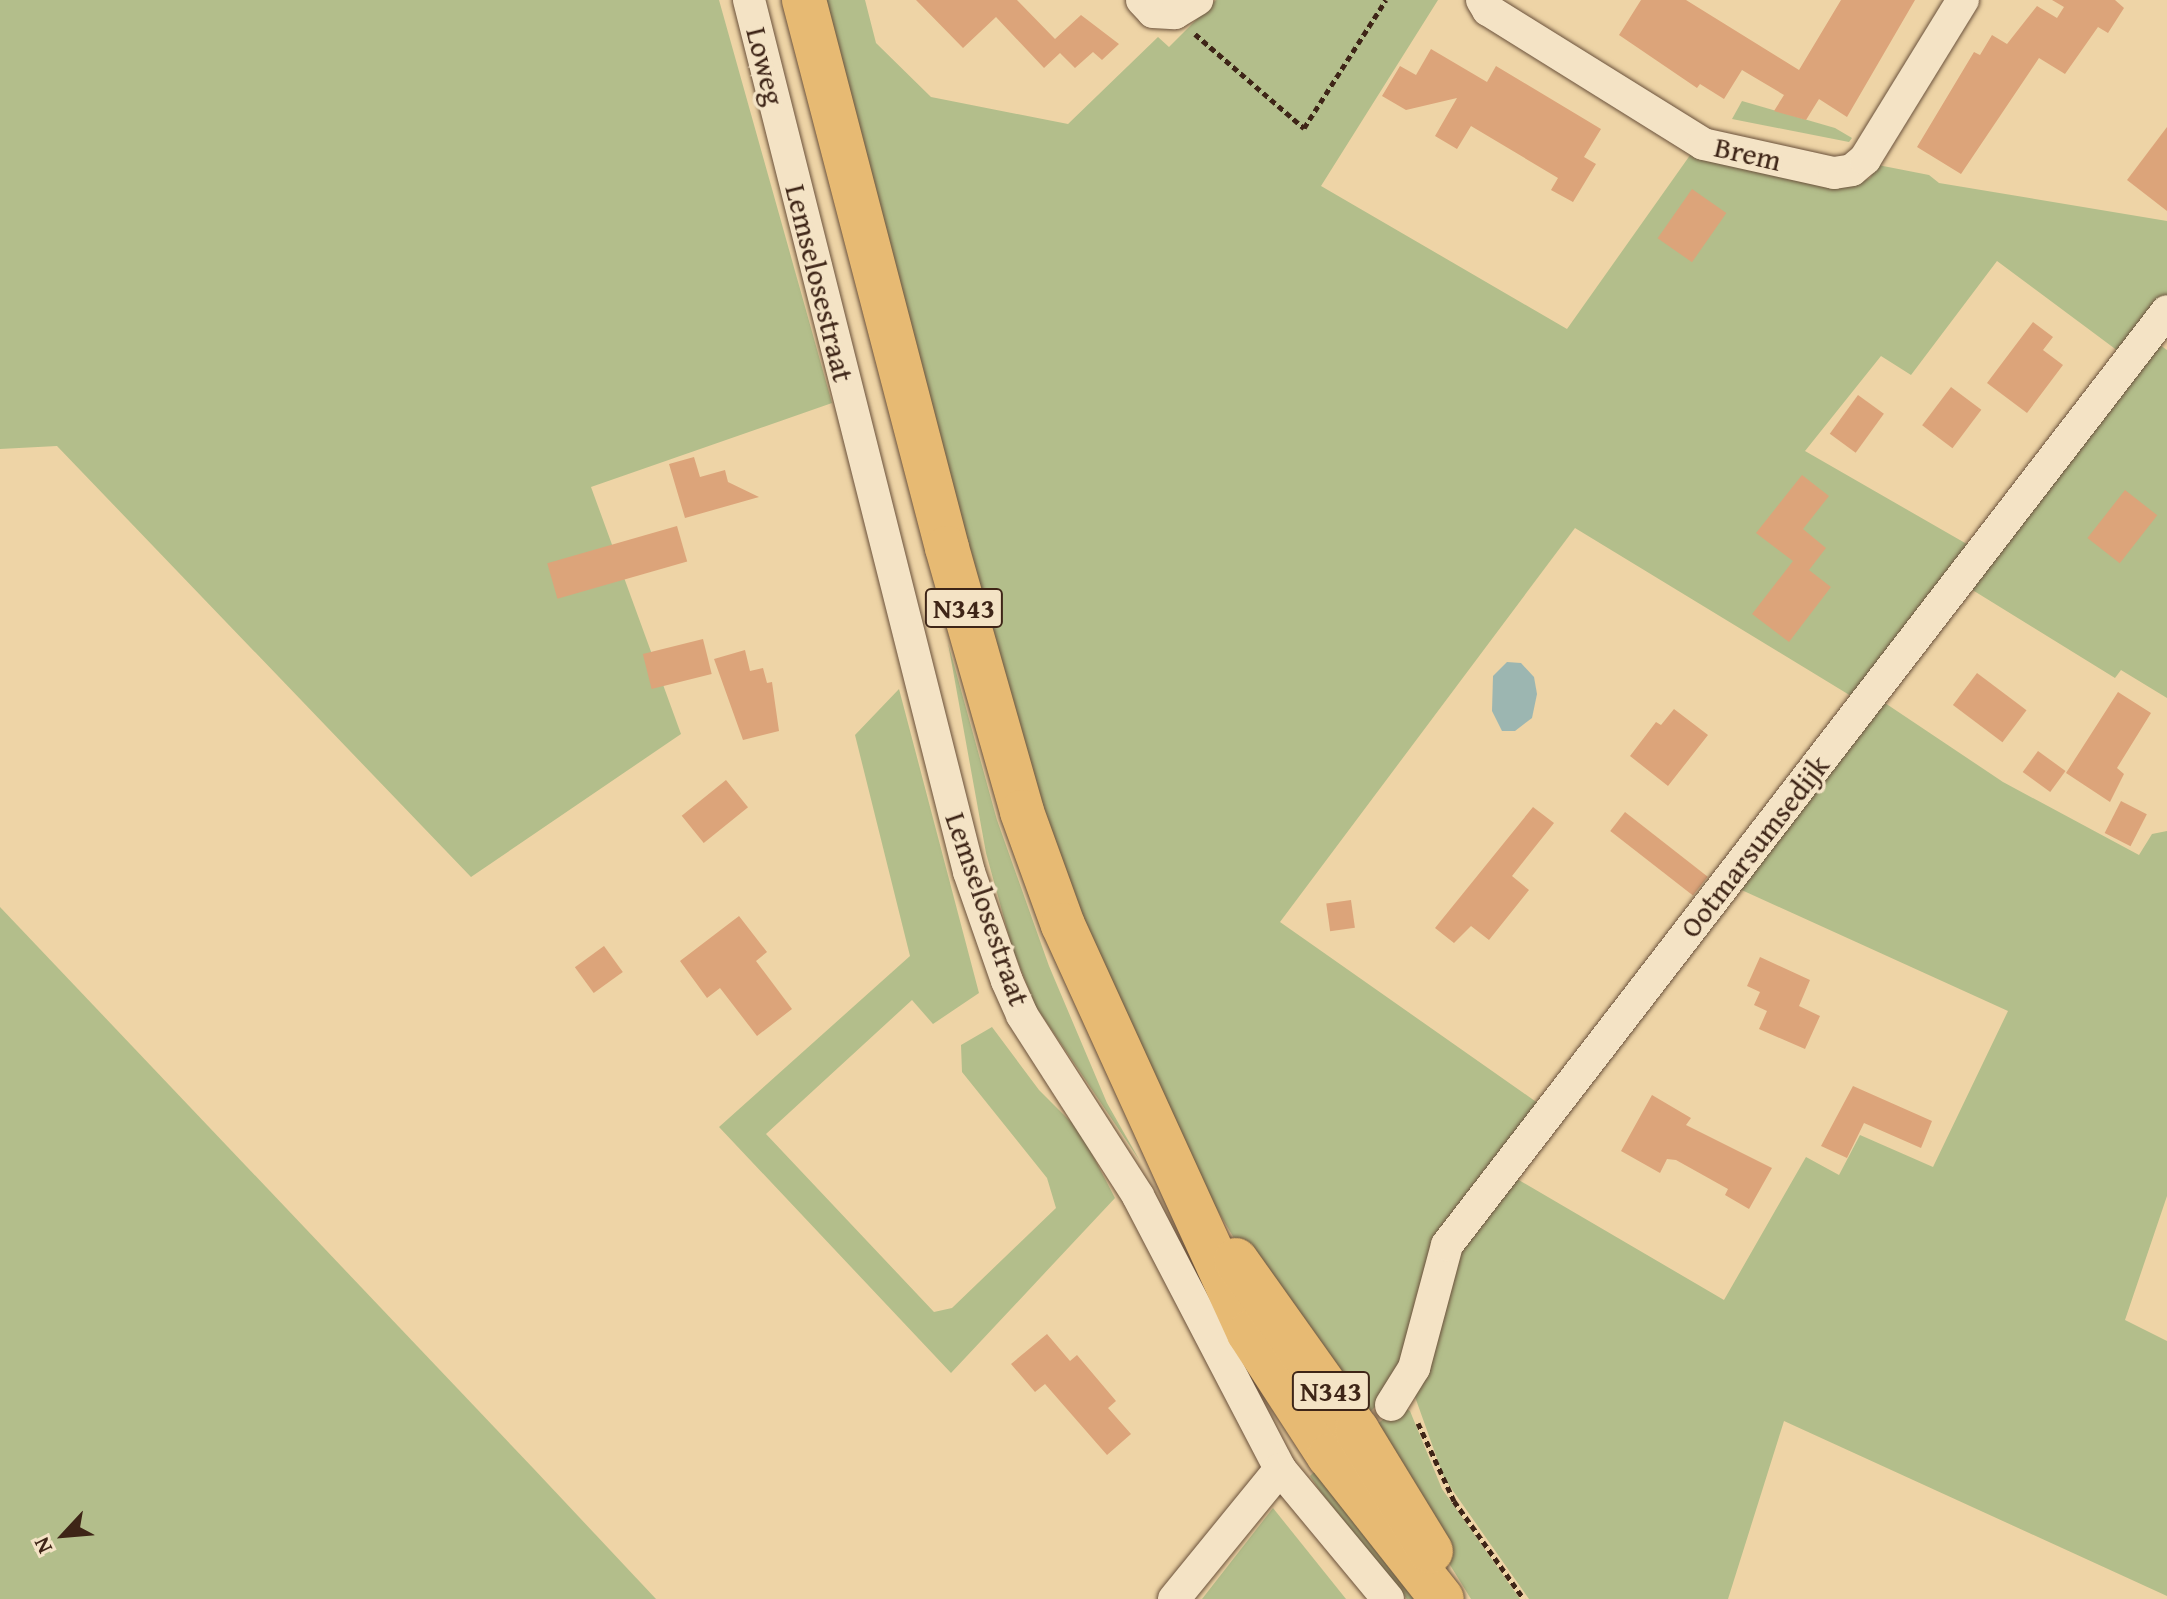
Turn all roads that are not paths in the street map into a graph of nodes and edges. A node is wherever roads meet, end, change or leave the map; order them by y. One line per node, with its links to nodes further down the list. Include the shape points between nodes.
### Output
1 (749, 0): 7 (street, Loweg)
2 (804, 0): 9 (main road, N343, via 882,309 1022,812 1094,1002)
3 (1142, 0): 6 (street, via 1153,12)
4 (1482, 0): 5 (street, Brem, via 1488,10 1703,144 1834,173 1852,170 1865,159)
5 (1963, 0)
6 (1186, 7)
7 (783, 132): 11 (street, Lemselosestraat, via 969,872 1007,981 1022,1015 1138,1196)
8 (2167, 311): 10 (street, Ootmarsumsedijk, via 1447,1245)
9 (1187, 1194): 14 (main road, N343, via 1249,1333 1329,1456); 15 (main road, N343, via 1357,1430)
10 (1397, 1398)
11 (1280, 1469): 12 (street); 13 (street, Lemselosestraat)
12 (1174, 1599)
13 (1388, 1599)
14 (1442, 1599)
15 (1456, 1599)

